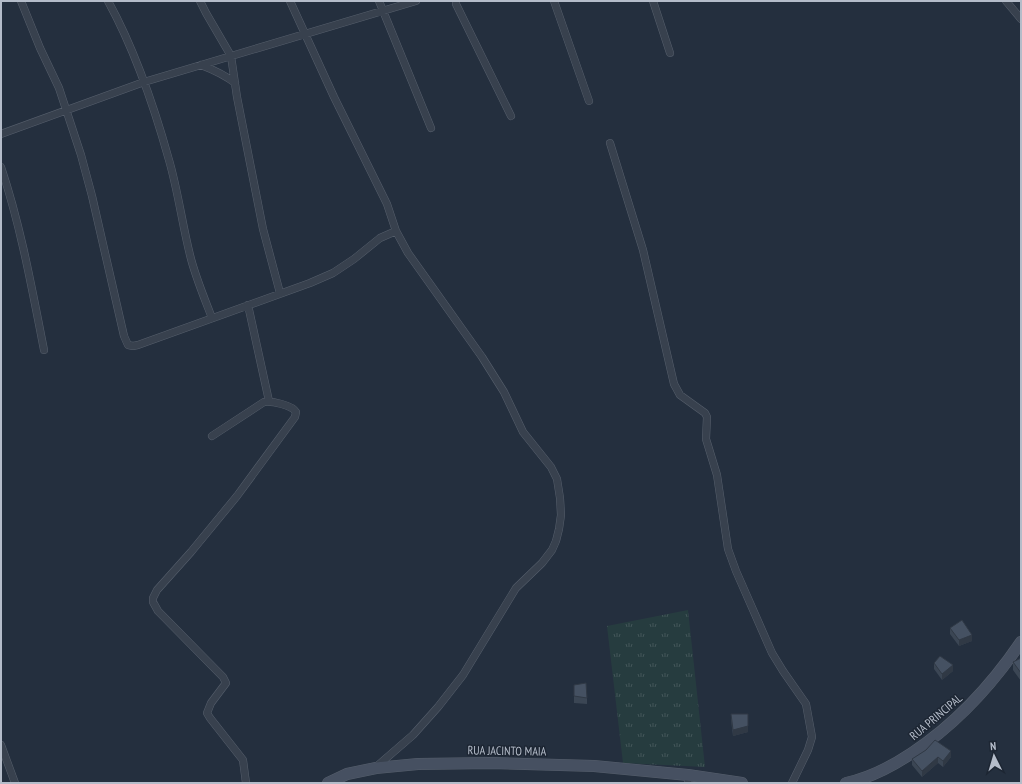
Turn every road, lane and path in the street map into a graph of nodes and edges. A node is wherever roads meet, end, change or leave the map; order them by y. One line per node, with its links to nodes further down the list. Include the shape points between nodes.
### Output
1 (21, 1): 20 (street, via 59,88)
2 (108, 1): 17 (street, via 122,26)
3 (200, 1): 15 (street)
4 (290, 1): 13 (street)
5 (379, 1): 11 (street)
6 (416, 1): 11 (street)
7 (456, 1): 21 (street)
8 (554, 1): 19 (street)
9 (652, 1): 14 (street)
10 (1006, 1): 12 (street)
11 (384, 10): 13 (street); 22 (street)
12 (1021, 19)
13 (305, 33): 15 (street); 26 (street, via 388,204)
14 (670, 53)
15 (231, 56): 16 (street); 18 (street)
16 (201, 65): 17 (street); 18 (street)
17 (144, 82): 20 (street); 29 (street, via 169,160 190,255)
18 (235, 83): 27 (street, via 269,258)
19 (589, 101)
20 (66, 111): 23 (street); 29 (street, via 84,168 128,344 138,345)
21 (511, 116)
22 (431, 128)
23 (1, 134)
24 (610, 144): 41 (street, via 643,250 674,384 680,395 707,417 706,439 717,475 728,549 772,653 806,704 812,736)
25 (1, 167): 30 (street, via 25,253)
26 (396, 231): 27 (street, via 380,238 333,273); 35 (street, via 408,253 482,357 504,392 523,432 551,467 556,478 561,516 552,550 516,588 463,675 438,708)
27 (280, 293): 28 (street)
28 (248, 306): 29 (street); 31 (street)
29 (212, 318)
30 (44, 350)
31 (269, 401): 32 (street, via 261,403); 38 (street, via 295,409 296,417 237,496 156,590 153,598 158,611 223,677 226,683 211,703 208,713 243,760)
32 (212, 436)
33 (1021, 642): 42 (street, RUA PRINCIPAL, via 979,696 941,732 891,766 861,780)
34 (1, 745): 37 (street)
35 (376, 768): 36 (street, RUA JACINTO MAIA, via 457,764 565,765); 39 (street, RUA JACINTO MAIA, via 347,774)
36 (688, 779): 40 (street)
37 (15, 783)
38 (246, 783)
39 (328, 783)
40 (742, 783)
41 (792, 783)
42 (846, 783)

